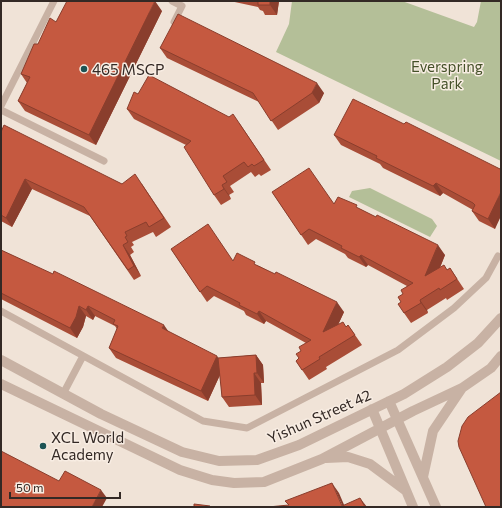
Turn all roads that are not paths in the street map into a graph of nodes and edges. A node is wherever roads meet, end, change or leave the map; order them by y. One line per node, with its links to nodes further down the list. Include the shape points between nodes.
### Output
1 (54, 1): 5 (lane)
2 (172, 1): 3 (lane, via 182,6)
3 (170, 29)
4 (1, 88): 5 (lane)
5 (8, 92): 6 (lane)
6 (1, 106)
7 (1, 110): 8 (lane)
8 (104, 161)
9 (498, 256): 12 (lane, via 486,278 454,308 398,350 247,428 202,421)
10 (1, 311): 12 (lane)
11 (501, 318): 18 (street, Yishun Street 42, via 478,343 448,367)
12 (83, 356): 17 (lane)
13 (501, 356): 16 (street, via 491,368)
14 (1, 360): 17 (street, Yishun Street 42)
15 (1, 384): 22 (street, via 180,470 212,480 234,483 264,482)
16 (462, 388): 20 (street); 23 (street, via 433,431)
17 (63, 394): 19 (street, Yishun Street 42, via 182,452 219,461 257,460 299,445)
18 (389, 401): 19 (street, Yishun Street 42); 20 (street)
19 (372, 409): 21 (street)
20 (398, 419): 21 (street); 23 (street)
21 (380, 429): 22 (street); 24 (street)
22 (322, 459): 24 (street, via 348,457 370,464)
23 (423, 477): 26 (street)
24 (406, 491): 25 (street)
25 (413, 507)
26 (436, 507)

